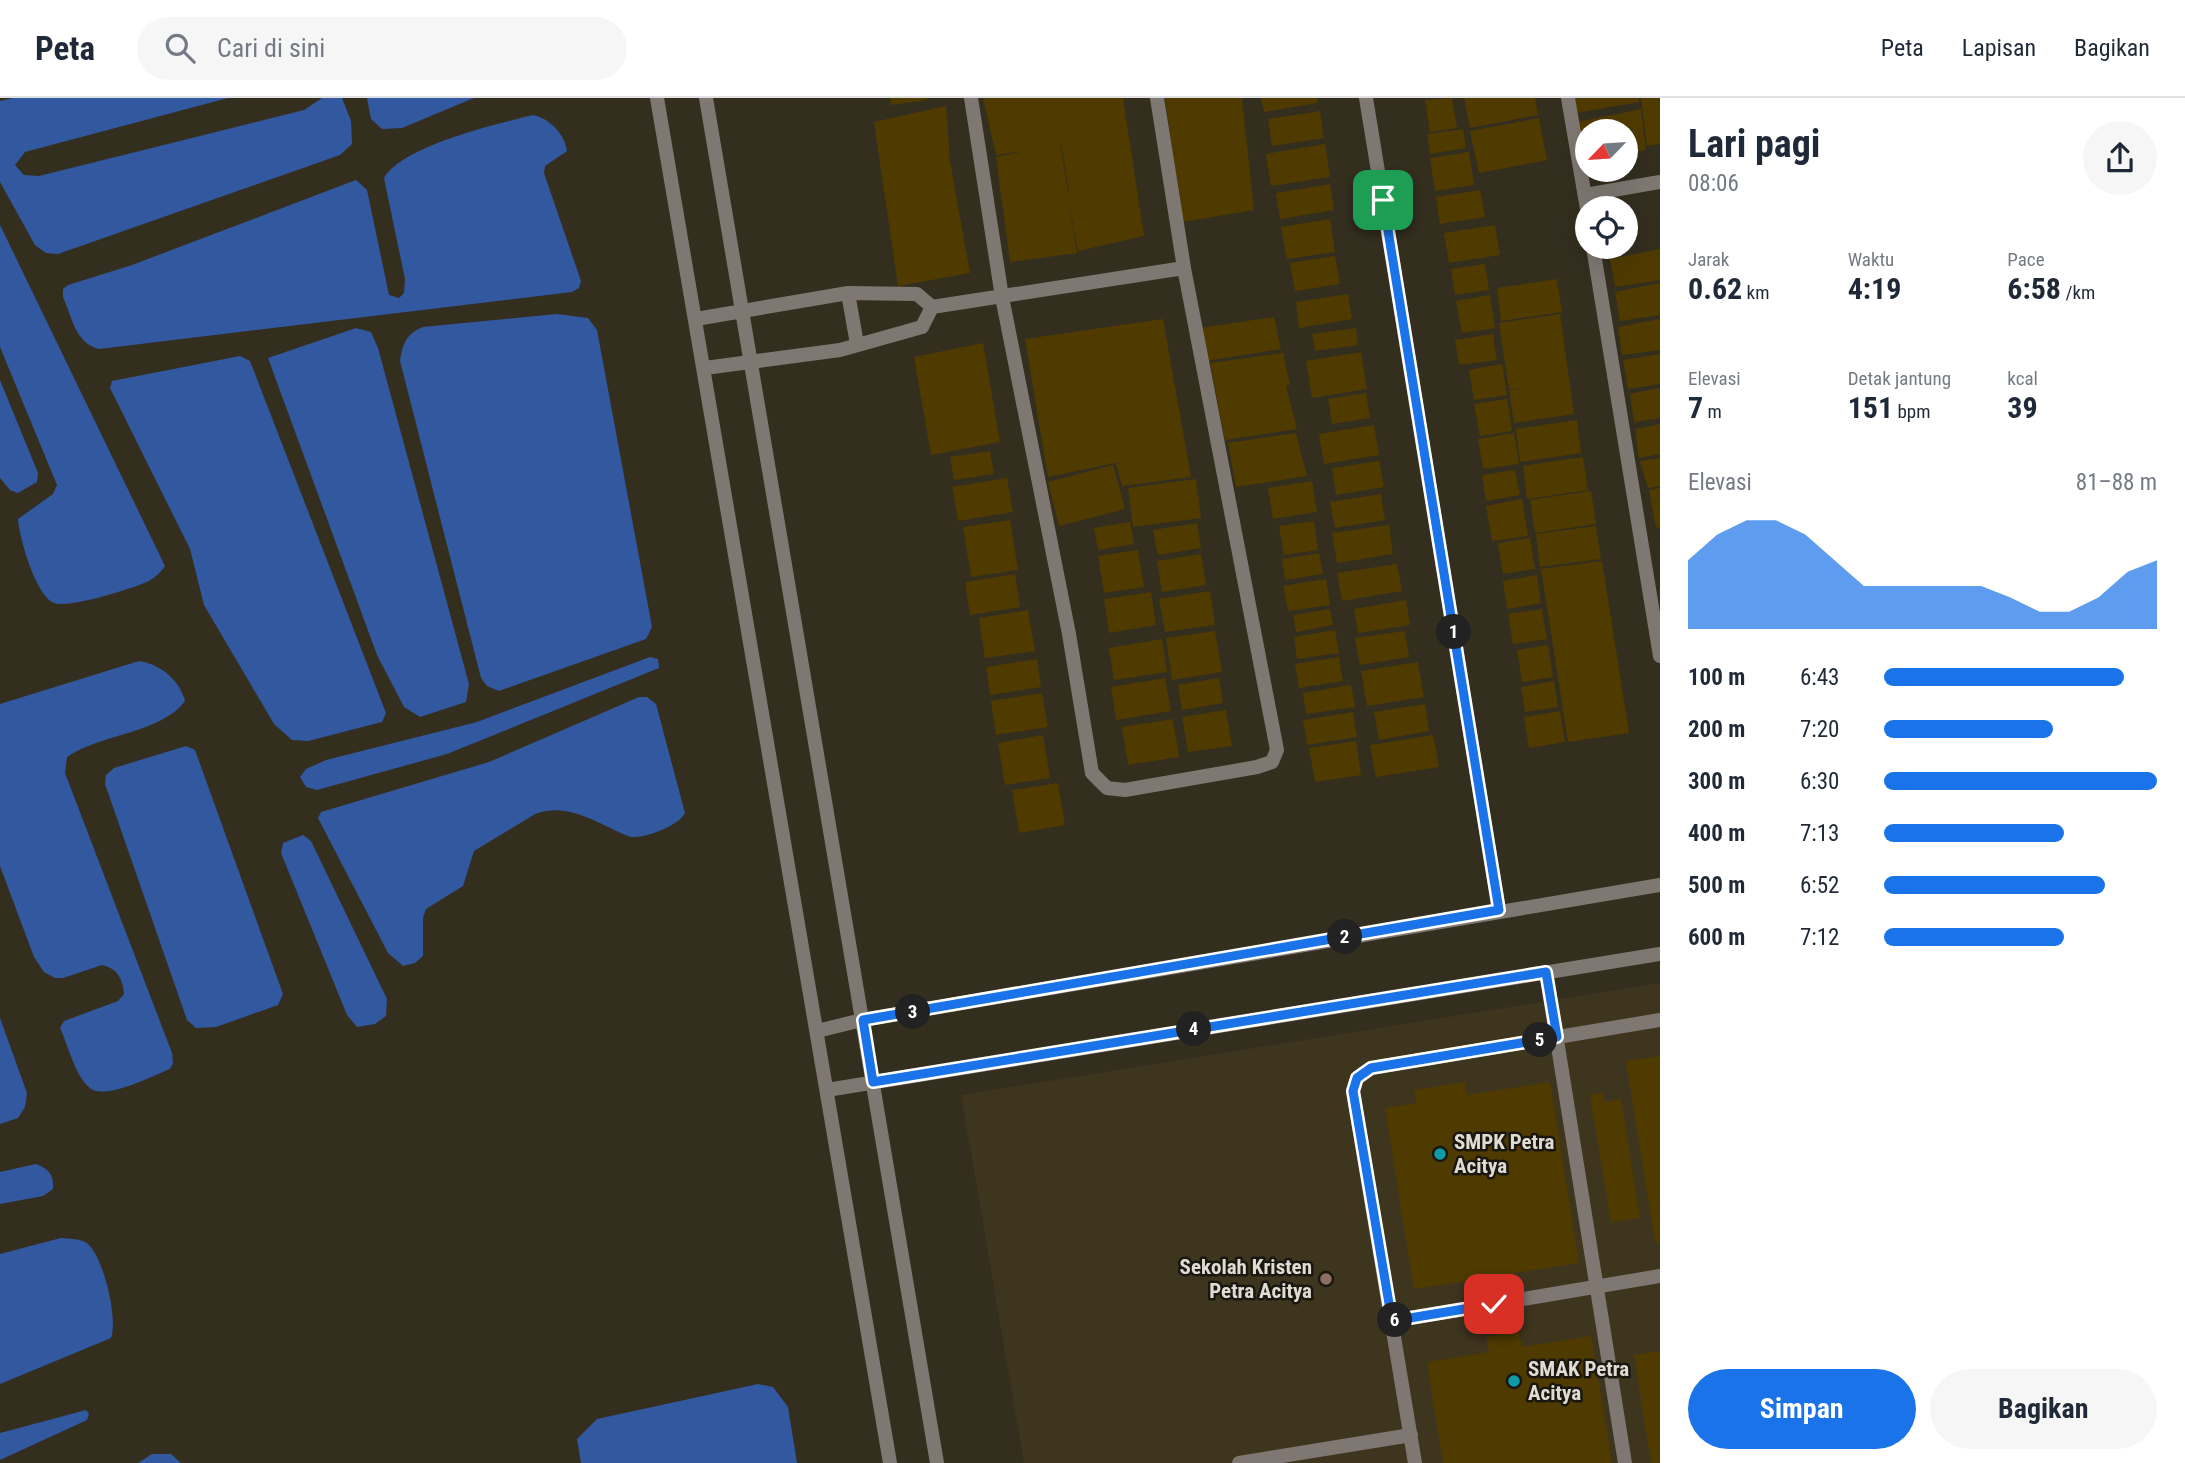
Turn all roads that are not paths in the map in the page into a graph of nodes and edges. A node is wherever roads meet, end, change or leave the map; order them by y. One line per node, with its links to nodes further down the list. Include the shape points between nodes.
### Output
1 (657, 98): 16 (street)
2 (706, 98): 15 (street)
3 (971, 98): 13 (street)
4 (1157, 98): 11 (street)
5 (1366, 98): 22 (street)
6 (1568, 98): 8 (street)
7 (1660, 181): 9 (street)
8 (1585, 196)
9 (1607, 196)
10 (1595, 259): 20 (street)
11 (1184, 268): 13 (street); 13 (street, via 1277,750 1272,762 1258,767 1125,790 1107,788 1092,773)
12 (848, 293): 14 (street, via 917,294); 15 (street); 17 (street)
13 (1002, 297): 14 (street)
14 (932, 307): 17 (street, via 922,327)
15 (743, 312): 16 (street); 18 (street)
16 (696, 319): 19 (street)
17 (857, 344): 18 (street)
18 (751, 360): 19 (street); 25 (street)
19 (705, 368): 27 (street)
20 (1660, 656)
21 (1660, 885): 22 (street)
22 (1499, 910): 25 (street)
23 (1660, 954): 24 (street)
24 (1546, 972): 28 (street); 29 (street)
25 (863, 1020): 27 (street); 29 (street)
26 (1660, 1020): 28 (street)
27 (817, 1031): 30 (street)
28 (1557, 1037): 32 (street); 33 (street, via 1371,1068 1357,1078 1353,1091)
29 (873, 1082): 30 (street); 36 (street)
30 (827, 1090): 35 (street)
31 (1660, 1276): 32 (street)
32 (1596, 1287): 33 (street); 39 (street)
33 (1392, 1321): 34 (street)
34 (1411, 1435): 37 (street); 38 (street)
35 (890, 1463)
36 (937, 1463)
37 (1239, 1463)
38 (1415, 1463)
39 (1625, 1463)

